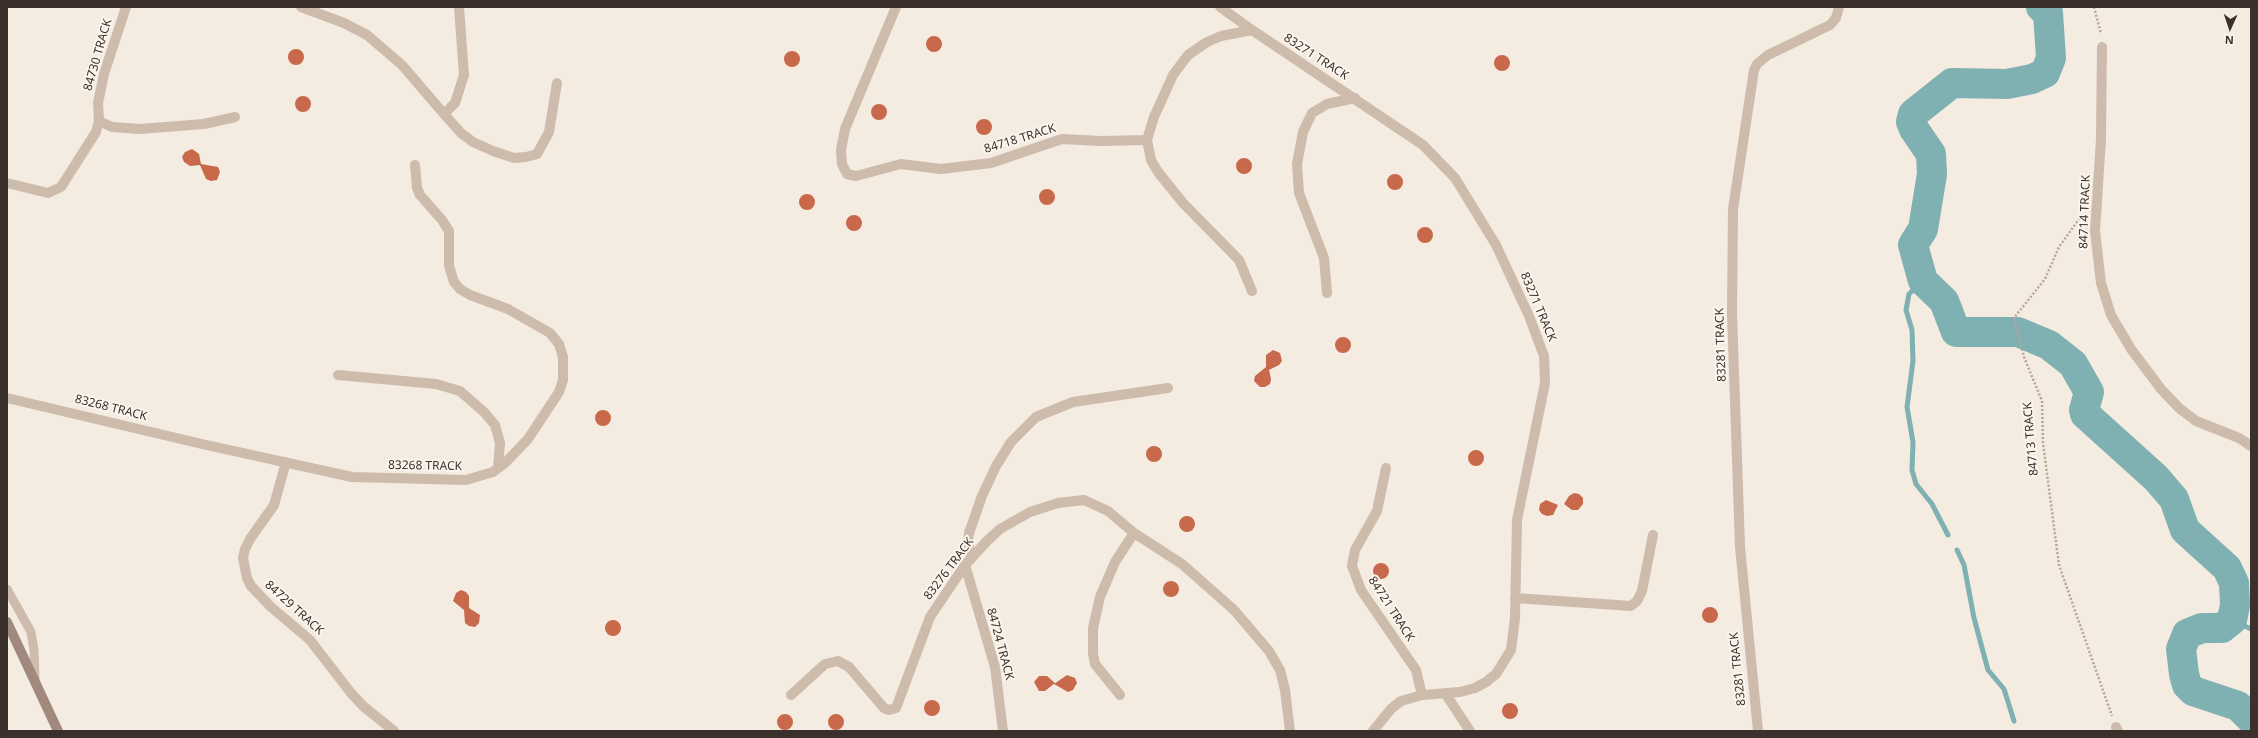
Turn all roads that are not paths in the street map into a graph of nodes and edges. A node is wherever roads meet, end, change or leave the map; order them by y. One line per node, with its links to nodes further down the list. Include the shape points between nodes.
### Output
1 (126, 7): 13 (street, 84730 TRACK, via 104,74 98,103)
2 (301, 7): 11 (street, via 344,23 367,36 402,65)
3 (459, 7): 11 (street, via 464,75 455,103)
4 (896, 7): 14 (street, 84718 TRACK, via 843,134 842,164 847,174 856,176 901,164 941,169 963,167 997,161 1062,139)
5 (1220, 7): 7 (street, 83271 TRACK)
6 (1839, 7): 43 (street, 83281 TRACK, via 1836,18 1830,25 1768,55 1757,64 1733,209 1732,313 1740,547)
7 (1252, 30): 10 (street, 83271 TRACK); 14 (street, via 1221,36 1188,55 1173,75 1154,117)
8 (2102, 47): 22 (street, 84714 TRACK, via 2101,139 2095,231 2101,283 2111,315 2131,349 2179,408 2196,421 2239,438)
9 (557, 83): 11 (street, via 550,132 537,154 514,158 493,152 473,142)
10 (1355, 98): 18 (street, via 1318,108 1306,122 1297,164 1299,193 1324,258); 30 (street, 83271 TRACK, via 1423,144 1455,178 1496,245 1539,341 1546,370 1546,383 1517,520)
11 (444, 114)
12 (235, 117): 13 (street, via 204,124 140,129 116,128)
13 (99, 121): 16 (street, 84730 TRACK, via 94,137 59,189 48,193)
14 (1148, 140): 17 (street, via 1152,160 1158,172 1183,203 1240,260)
15 (415, 165): 24 (street, 83268 TRACK, via 420,195 449,231 449,266 454,282 470,295 508,309 550,333 559,344 563,357 563,380 559,392 528,439)
16 (7, 183)
17 (1252, 291)
18 (1327, 292)
19 (338, 375): 24 (street, via 436,384 460,391 495,425 500,443)
20 (1168, 388): 28 (street, 84724 TRACK, via 1073,402 1036,417 1011,442 996,466 982,496 970,533)
21 (7, 398): 23 (street, 83268 TRACK)
22 (2251, 446)
23 (286, 462): 24 (street, 83268 TRACK, via 368,478 466,480 479,478); 38 (street, 84729 TRACK, via 274,505 245,549 243,558 247,578 270,607 310,640 350,693)
24 (498, 468)
25 (1386, 468): 36 (street, 84721 TRACK, via 1377,511 1355,550 1352,566 1361,590 1416,670)
26 (1134, 533): 28 (street, 83276 TRACK, via 1097,505 1084,500 1071,500 1015,519 1000,529); 35 (street, via 1115,562 1100,597 1093,628 1095,664); 40 (street, 83276 TRACK, via 1182,564 1234,610 1269,651 1280,670)
27 (1652, 535): 30 (street, via 1642,591 1631,606)
28 (968, 562): 34 (street, 83276 TRACK, via 930,617 896,708 884,708 849,667 838,661 824,664); 39 (street, 84724 TRACK, via 995,668)
29 (7, 589): 32 (lane, via 31,632)
30 (1515, 598): 33 (street, 83271 TRACK, via 1514,637 1504,664 1496,674 1475,688)
31 (7, 622): 32 (main road)
32 (35, 679): 37 (main road)
33 (1445, 693): 36 (street, 83271 TRACK); 42 (street)
34 (791, 695)
35 (1120, 695)
36 (1422, 695): 41 (street, 83271 TRACK, via 1401,701)
37 (58, 731)
38 (394, 731)
39 (1003, 731)
40 (1290, 731)
41 (1373, 731)
42 (1470, 731)
43 (1758, 731)

